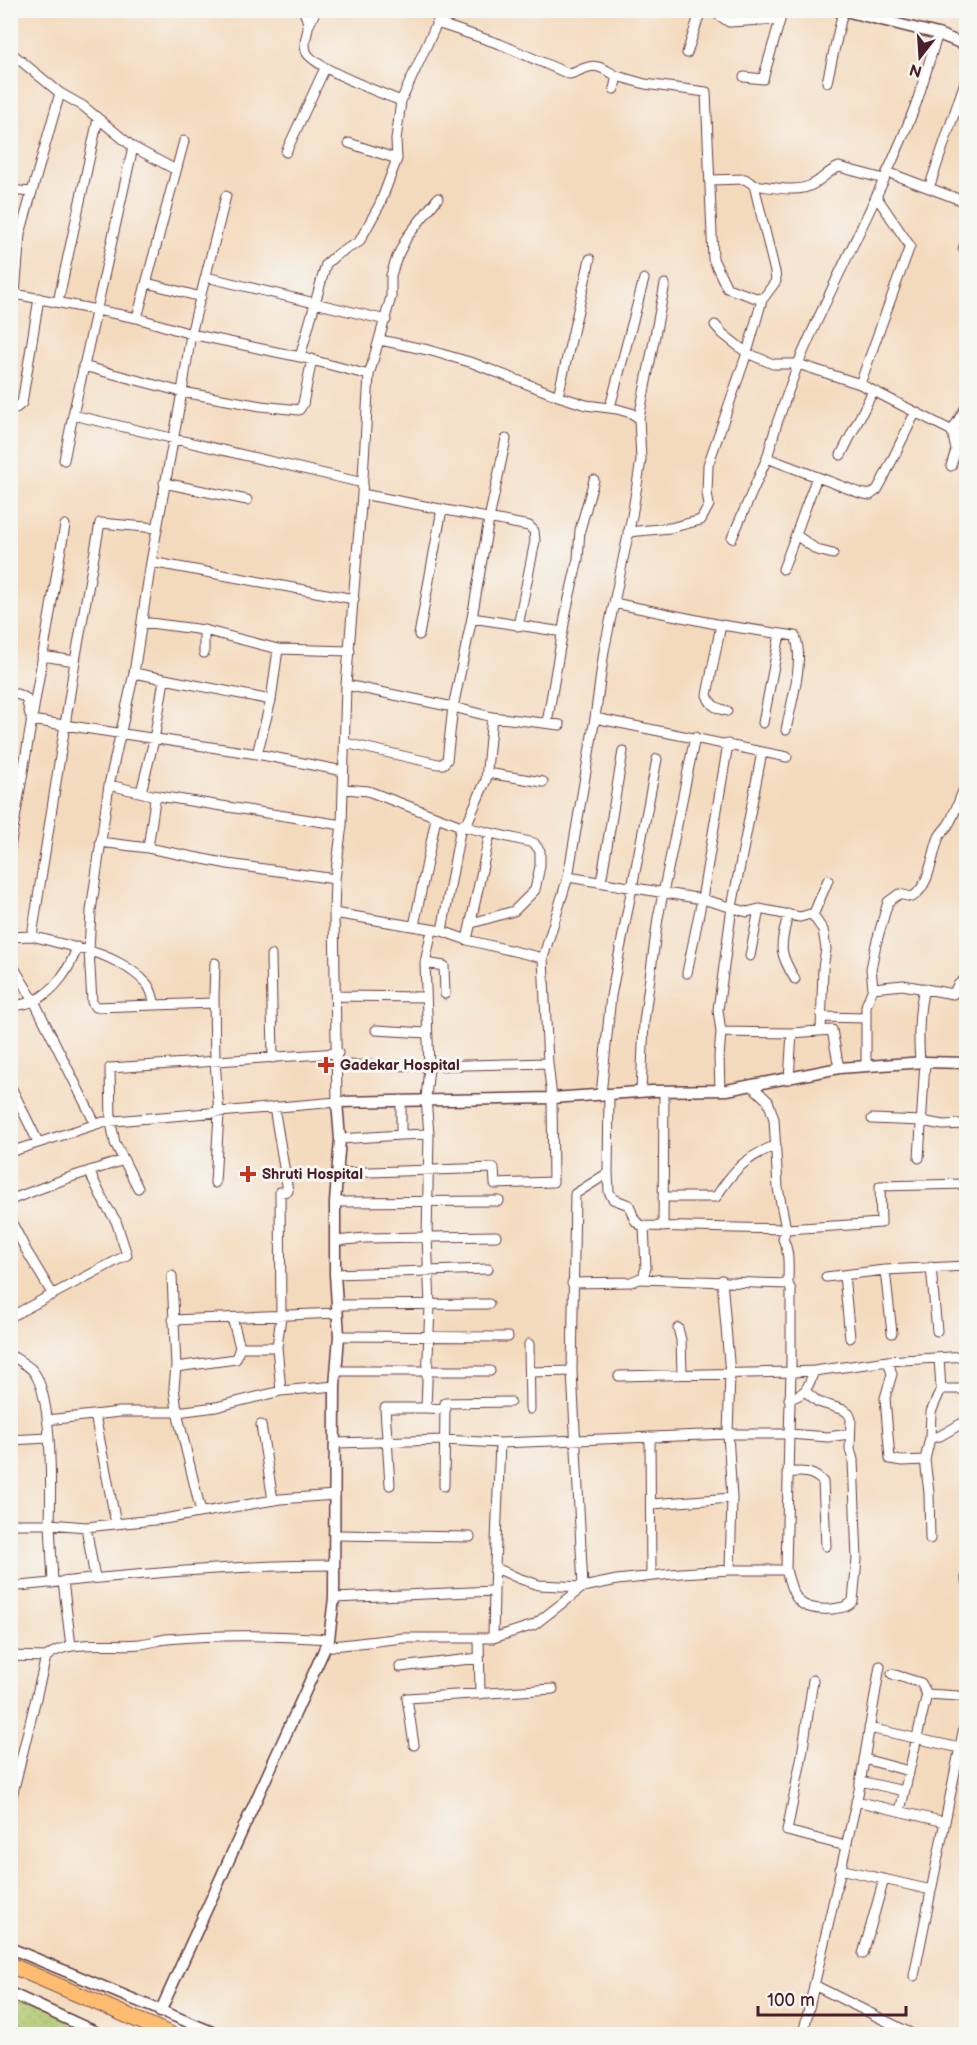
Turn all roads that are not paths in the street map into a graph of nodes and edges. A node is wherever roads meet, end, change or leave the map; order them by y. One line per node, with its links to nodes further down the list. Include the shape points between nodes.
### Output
1 (303, 10): 9 (street)
2 (316, 10): 9 (street)
3 (443, 10): 8 (street)
4 (701, 10): 13 (street)
5 (711, 10): 7 (street, via 729,22)
6 (842, 11): 10 (street); 19 (street)
7 (782, 15): 17 (street, via 763,79)
8 (438, 23): 16 (street, via 569,74 597,67); 22 (street)
9 (309, 25): 15 (street, via 306,53)
10 (938, 34): 11 (street); 30 (street, via 916,104)
11 (966, 45)
12 (10, 52): 14 (street)
13 (687, 53)
14 (15, 58): 21 (street)
15 (325, 68): 22 (street); 27 (street)
16 (617, 76): 20 (street); 31 (street, via 706,92)
17 (744, 77)
18 (966, 79): 33 (street)
19 (826, 82)
20 (614, 89)
21 (60, 93): 23 (street); 35 (street)
22 (401, 101): 28 (street)
23 (98, 119): 26 (street); 50 (street)
24 (184, 141): 29 (street)
25 (349, 143): 28 (street)
26 (133, 147): 29 (street); 52 (street)
27 (286, 152)
28 (397, 159): 51 (street, via 380,204 359,242 326,264)
29 (176, 170): 44 (street)
30 (885, 175): 32 (street, via 839,167 807,187); 33 (street); 37 (street)
31 (710, 180): 32 (street, via 745,178); 49 (street, via 713,259 727,288)
32 (754, 185): 49 (street, via 776,281)
33 (929, 188): 39 (street)
34 (10, 190): 35 (street)
35 (31, 192): 40 (street)
36 (226, 196): 42 (street)
37 (876, 196): 61 (street); 64 (street, via 910,246)
38 (438, 198): 54 (street, via 407,237 397,257)
39 (966, 202)
40 (15, 233): 46 (street)
41 (590, 259): 67 (street)
42 (206, 277): 47 (street); 51 (street)
43 (644, 279): 69 (street)
44 (147, 283): 47 (street); 53 (street)
45 (665, 284): 73 (street)
46 (13, 293): 48 (street)
47 (201, 297): 56 (street)
48 (39, 298): 50 (street); 68 (street, via 22,403)
49 (762, 300): 58 (street)
50 (58, 302): 52 (street)
51 (314, 303): 54 (street); 59 (street)
52 (97, 310): 53 (street); 62 (street)
53 (137, 318): 56 (street)
54 (386, 320): 57 (street)
55 (715, 325): 58 (street)
56 (191, 334): 59 (street); 66 (street)
57 (380, 340): 63 (street); 67 (street, via 473,363)
58 (747, 353): 61 (street, via 773,364); 92 (street, via 708,465 709,505 700,520)
59 (300, 357): 60 (street)
60 (312, 360): 63 (street); 66 (street, via 303,404 298,410)
61 (798, 364): 64 (street); 79 (street)
62 (83, 366): 66 (street); 72 (street)
63 (369, 375): 85 (street)
64 (860, 384): 65 (street)
65 (873, 391): 71 (street); 78 (street)
66 (182, 392): 77 (street)
67 (558, 396): 69 (street, via 586,405)
68 (10, 407)
69 (610, 407): 73 (street)
70 (966, 407): 74 (street)
71 (915, 413): 74 (street); 82 (street, via 882,481 870,495)
72 (73, 415): 77 (street); 80 (street)
73 (639, 418): 92 (street, via 641,460)
74 (952, 431): 75 (street); 81 (street, via 956,450)
75 (966, 438)
76 (506, 439): 89 (street)
77 (172, 440): 84 (street); 85 (street)
78 (841, 455)
79 (767, 458): 82 (street); 94 (street)
80 (64, 460)
81 (951, 466)
82 (817, 477): 93 (street)
83 (594, 480): 105 (street, via 580,530)
84 (164, 483): 87 (street); 91 (street)
85 (363, 483): 86 (street)
86 (363, 494): 88 (street); 98 (street)
87 (247, 500)
88 (442, 509): 89 (street); 107 (street)
89 (489, 519): 100 (street); 103 (street, via 529,526 534,531)
90 (65, 525): 111 (street)
91 (157, 528): 96 (street); 112 (street, via 100,523)
92 (628, 532): 99 (street)
93 (796, 535): 95 (street, via 817,550); 97 (street)
94 (732, 538)
95 (833, 554)
96 (151, 561): 98 (street); 101 (street)
97 (783, 569)
98 (354, 599): 109 (street)
99 (614, 603): 102 (street); 121 (street)
100 (472, 618): 103 (street); 118 (street)
101 (142, 622): 104 (street); 113 (street)
102 (721, 625): 106 (street); 119 (street, via 707,695 715,708)
103 (518, 626): 105 (street)
104 (204, 630): 108 (street); 110 (street)
105 (563, 632): 123 (street)
106 (780, 634): 124 (street); 127 (street, via 795,636 800,659)
107 (419, 635)
108 (278, 649): 109 (street); 117 (street)
109 (350, 651): 115 (street)
110 (204, 653)
111 (42, 656): 112 (street); 122 (street)
112 (75, 662): 125 (street)
113 (134, 673): 114 (street); 128 (street)
114 (164, 680): 117 (street); 130 (street)
115 (346, 685): 118 (street); 131 (street)
116 (10, 695): 122 (street, via 26,698)
117 (271, 700): 135 (street)
118 (453, 707): 120 (street); 131 (street, via 447,760 443,764)
119 (727, 711)
120 (492, 717): 123 (street); 139 (street)
121 (595, 718): 129 (street); 153 (street)
122 (31, 720): 125 (street); 151 (street)
123 (547, 723): 126 (street)
124 (763, 723)
125 (64, 725): 128 (street); 168 (street)
126 (560, 725)
127 (786, 730)
128 (122, 735): 130 (street); 141 (street)
129 (695, 737): 132 (street); 158 (street)
130 (154, 740): 135 (street); 144 (street)
131 (345, 743): 138 (street)
132 (728, 744): 134 (street); 159 (street)
133 (623, 751): 156 (street)
134 (762, 752): 136 (street); 160 (street)
135 (257, 754): 138 (street)
136 (787, 757)
137 (657, 759): 157 (street)
138 (344, 771): 142 (street)
139 (487, 772): 140 (street); 148 (street, via 468,821)
140 (543, 782)
141 (109, 785): 144 (street); 150 (street)
142 (344, 789): 146 (street, via 368,791); 147 (street)
143 (966, 789): 182 (street, via 941,833 930,871 917,894 899,894 888,902 871,969)
144 (141, 792): 145 (street)
145 (152, 795): 147 (street); 152 (street, via 155,800)
146 (436, 818): 148 (street); 166 (street)
147 (342, 825): 154 (street)
148 (461, 826): 149 (street); 167 (street)
149 (490, 833): 165 (street); 165 (street, via 534,843 540,852 540,866 535,890 514,911)
150 (100, 842): 152 (street); 172 (street)
151 (10, 848)
152 (148, 848): 154 (street)
153 (568, 877): 156 (street); 175 (street)
154 (335, 879): 162 (street)
155 (828, 880): 164 (street)
156 (601, 882): 157 (street)
157 (632, 887): 158 (street); 214 (street, via 611,996)
158 (663, 893): 159 (street); 213 (street, via 644,1022)
159 (702, 899): 160 (street); 179 (street)
160 (732, 907): 161 (street, via 747,912); 195 (street, via 718,1010)
161 (759, 909): 163 (street); 174 (street)
162 (334, 913): 166 (street); 185 (street)
163 (788, 914): 164 (street); 181 (street, via 782,950)
164 (812, 914): 191 (street, via 823,930 826,949)
165 (472, 923): 170 (street)
166 (414, 926): 167 (street)
167 (437, 930): 170 (street); 178 (street)
168 (32, 936): 169 (street); 171 (street)
169 (10, 937)
170 (467, 940): 175 (street)
171 (77, 947): 172 (street); 187 (street, via 57,984)
172 (89, 951): 189 (street, via 115,960 147,984); 189 (street, via 94,1007)
173 (271, 955): 199 (street)
174 (750, 956)
175 (543, 958): 202 (street)
176 (10, 961): 187 (street)
177 (215, 963): 188 (street)
178 (425, 963): 184 (street, via 444,966); 186 (street)
179 (687, 973)
180 (966, 978): 183 (street, via 953,994)
181 (795, 979)
182 (873, 988): 183 (street, via 903,984); 192 (street)
183 (924, 988): 201 (street, via 918,1034)
184 (445, 994)
185 (337, 996): 186 (street); 198 (street)
186 (425, 997): 196 (street)
187 (34, 1001): 190 (street); 224 (street)
188 (214, 1003): 189 (street); 200 (street)
189 (155, 1005)
190 (10, 1007)
191 (822, 1017): 192 (street); 194 (street)
192 (865, 1018): 206 (street)
193 (376, 1030): 196 (street)
194 (822, 1031): 197 (street); 207 (street, via 832,1030)
195 (721, 1032): 197 (street); 211 (street)
196 (427, 1033): 205 (street)
197 (792, 1034): 208 (street)
198 (338, 1053): 199 (street); 204 (street)
199 (273, 1058): 200 (street)
200 (215, 1061): 220 (street); 223 (street, via 110,1068)
201 (922, 1062): 203 (street); 206 (street); 222 (street)
202 (548, 1063): 205 (street); 215 (street)
203 (966, 1063)
204 (338, 1065): 205 (street); 218 (street)
205 (429, 1066): 216 (street)
206 (866, 1066): 207 (street)
207 (839, 1068): 208 (street)
208 (789, 1079): 210 (street)
209 (10, 1085): 229 (street)
210 (751, 1085): 211 (street); 230 (street, via 768,1101)
211 (720, 1090): 212 (street)
212 (664, 1091): 213 (street); 241 (street)
213 (641, 1092): 214 (street)
214 (605, 1095): 215 (street); 237 (street)
215 (552, 1098): 216 (street); 234 (street, via 553,1182 495,1184 494,1168)
216 (426, 1099): 217 (street); 226 (street)
217 (401, 1100): 218 (street); 227 (street)
218 (337, 1102): 219 (street); 228 (street)
219 (274, 1107): 220 (street); 270 (street, via 288,1191 280,1192)
220 (219, 1113): 223 (street); 238 (street)
221 (872, 1119): 222 (street)
222 (921, 1121): 225 (street); 232 (street)
223 (111, 1122): 224 (street); 233 (street, via 115,1143)
224 (95, 1123): 229 (street)
225 (966, 1124)
226 (429, 1134): 227 (street); 234 (street)
227 (401, 1135): 228 (street)
228 (339, 1139): 236 (street)
229 (38, 1142): 231 (street)
230 (776, 1145): 241 (street, via 737,1167 716,1197); 249 (street, via 778,1188)
231 (10, 1152)
232 (919, 1158)
233 (124, 1160): 235 (street); 240 (street)
234 (429, 1169): 236 (street); 245 (street)
235 (89, 1171): 242 (street); 266 (street, via 116,1221 127,1255)
236 (338, 1173): 244 (street)
237 (608, 1173): 247 (street, via 613,1199 629,1205 634,1220); 264 (street, via 575,1194)
238 (214, 1183)
239 (966, 1184): 249 (street, via 880,1186 881,1223)
240 (138, 1188)
241 (663, 1197): 248 (street)
242 (10, 1200)
243 (499, 1201): 245 (street)
244 (335, 1202): 245 (street); 252 (street)
245 (429, 1202): 251 (street)
246 (10, 1219): 266 (street)
247 (644, 1226): 248 (street); 262 (street, via 646,1268)
248 (663, 1227): 249 (street)
249 (786, 1229): 265 (street, via 783,1239 789,1251)
250 (496, 1236): 251 (street)
251 (427, 1237): 252 (street); 256 (street)
252 (336, 1241): 258 (street)
253 (966, 1266): 254 (street)
254 (931, 1268): 257 (street); 275 (street)
255 (488, 1269): 256 (street)
256 (428, 1270): 258 (street); 268 (street)
257 (885, 1270): 259 (street); 276 (street)
258 (336, 1274): 269 (street)
259 (844, 1275): 261 (street); 280 (street)
260 (172, 1276): 273 (street)
261 (826, 1277)
262 (640, 1279): 263 (street); 264 (street)
263 (722, 1281): 265 (street); 297 (street)
264 (572, 1283): 292 (street)
265 (789, 1284): 295 (street)
266 (52, 1295): 271 (street)
267 (489, 1304): 268 (street)
268 (430, 1305): 269 (street); 278 (street)
269 (338, 1309): 270 (street); 277 (street)
270 (281, 1316): 272 (street); 283 (street)
271 (10, 1317)
272 (232, 1318): 273 (street); 282 (street)
273 (173, 1320): 288 (street)
274 (678, 1328): 296 (street)
275 (937, 1331)
276 (892, 1333)
277 (339, 1336): 278 (street); 289 (street)
278 (429, 1337): 279 (street); 290 (street)
279 (508, 1337)
280 (850, 1338)
281 (529, 1344): 294 (street)
282 (240, 1347): 283 (street); 288 (street, via 236,1359)
283 (277, 1347): 302 (street)
284 (10, 1355): 311 (street, via 33,1370 40,1383)
285 (966, 1356): 286 (street)
286 (939, 1358): 287 (street); 300 (street)
287 (888, 1361): 293 (street); 326 (street, via 892,1374 885,1398 890,1459)
288 (176, 1367): 309 (street)
289 (337, 1371): 290 (street); 299 (street)
290 (427, 1371): 291 (street); 306 (street)
291 (490, 1371)
292 (572, 1371): 294 (street); 323 (street)
293 (814, 1371): 295 (street); 303 (street)
294 (530, 1372): 308 (street)
295 (791, 1372): 297 (street); 304 (street)
296 (682, 1373): 297 (street); 298 (street)
297 (730, 1374): 314 (street)
298 (619, 1376)
299 (335, 1386): 302 (street); 324 (street)
300 (941, 1389): 301 (street); 319 (street, via 931,1412)
301 (966, 1389)
302 (281, 1391): 309 (street)
303 (805, 1391): 304 (street); 316 (street, via 818,1402 849,1414)
304 (789, 1399): 315 (street)
305 (510, 1402): 307 (street, via 446,1403)
306 (426, 1408): 307 (street); 321 (street, via 385,1408)
307 (446, 1409): 322 (street)
308 (531, 1409)
309 (177, 1412): 310 (street); 334 (street)
310 (95, 1415): 311 (street); 337 (street)
311 (47, 1420): 317 (street)
312 (966, 1420): 319 (street)
313 (261, 1425): 332 (street)
314 (728, 1434): 315 (street); 318 (street); 331 (street)
315 (789, 1434): 316 (street); 327 (street)
316 (849, 1434): 346 (street, via 857,1559 852,1601 842,1608 816,1610 802,1606 796,1600)
317 (48, 1437): 320 (street); 336 (street)
318 (650, 1437): 323 (street); 333 (street)
319 (930, 1438): 326 (street)
320 (10, 1440)
321 (387, 1440): 322 (street); 324 (street); 328 (street)
322 (444, 1440): 325 (street); 329 (street)
323 (575, 1440): 325 (street); 353 (street)
324 (336, 1443): 330 (street)
325 (500, 1443): 344 (street)
326 (925, 1460): 341 (street)
327 (787, 1473): 342 (street, via 802,1471 823,1482); 346 (street)
328 (390, 1485)
329 (444, 1486)
330 (335, 1495): 332 (street); 339 (street)
331 (732, 1498): 333 (street); 345 (street)
332 (273, 1500): 334 (street)
333 (651, 1504): 348 (street)
334 (201, 1512): 337 (street)
335 (10, 1524): 336 (street)
336 (50, 1524): 338 (street); 351 (street)
337 (116, 1524): 338 (street)
338 (86, 1527): 349 (street)
339 (335, 1535): 340 (street); 343 (street)
340 (470, 1537)
341 (930, 1539)
342 (826, 1546)
343 (334, 1565): 349 (street, via 270,1565); 355 (street)
344 (496, 1568): 353 (street, via 539,1585); 354 (street)
345 (730, 1570): 346 (street); 348 (street)
346 (786, 1570)
347 (966, 1575): 350 (street)
348 (651, 1576): 353 (street)
349 (96, 1578): 351 (street)
350 (966, 1580)
351 (58, 1582): 352 (street); 359 (street)
352 (10, 1587)
353 (584, 1587): 357 (street, via 534,1625)
354 (494, 1591): 355 (street); 357 (street)
355 (334, 1598): 358 (street)
356 (479, 1638): 357 (street); 358 (street); 362 (street)
357 (493, 1638)
358 (327, 1643): 359 (street, via 273,1635); 394 (street)
359 (71, 1646): 361 (street, via 54,1650)
360 (10, 1656): 361 (street)
361 (46, 1657): 381 (street)
362 (479, 1658): 364 (street); 368 (street)
363 (880, 1666): 372 (street)
364 (400, 1667)
365 (892, 1674): 369 (street, via 921,1683)
366 (813, 1680): 384 (street, via 786,1831)
367 (553, 1689): 368 (street)
368 (480, 1694): 374 (street, via 407,1698)
369 (927, 1694): 370 (street); 373 (street)
370 (959, 1696)
371 (966, 1717): 375 (street)
372 (869, 1728): 373 (street); 376 (street)
373 (917, 1738): 375 (street); 377 (street)
374 (414, 1745)
375 (960, 1748): 383 (street)
376 (864, 1759): 377 (street); 378 (street)
377 (909, 1771): 379 (street)
378 (860, 1781): 379 (street); 380 (street)
379 (904, 1791): 382 (street)
380 (856, 1801): 382 (street); 384 (street)
381 (10, 1805)
382 (900, 1811): 383 (street)
383 (945, 1822): 387 (street)
384 (846, 1846): 385 (street)
385 (840, 1869): 386 (street); 392 (street)
386 (884, 1879): 387 (street); 389 (street)
387 (931, 1890): 391 (street)
388 (10, 1948): 394 (street)
389 (863, 1954)
390 (10, 1965): 396 (highway)
391 (914, 1976)
392 (814, 1985): 398 (street); 399 (street)
393 (10, 1994): 395 (street)
394 (160, 2012): 397 (street)
395 (98, 2034)
396 (170, 2034)
397 (217, 2034)
398 (802, 2034)
399 (912, 2034)

